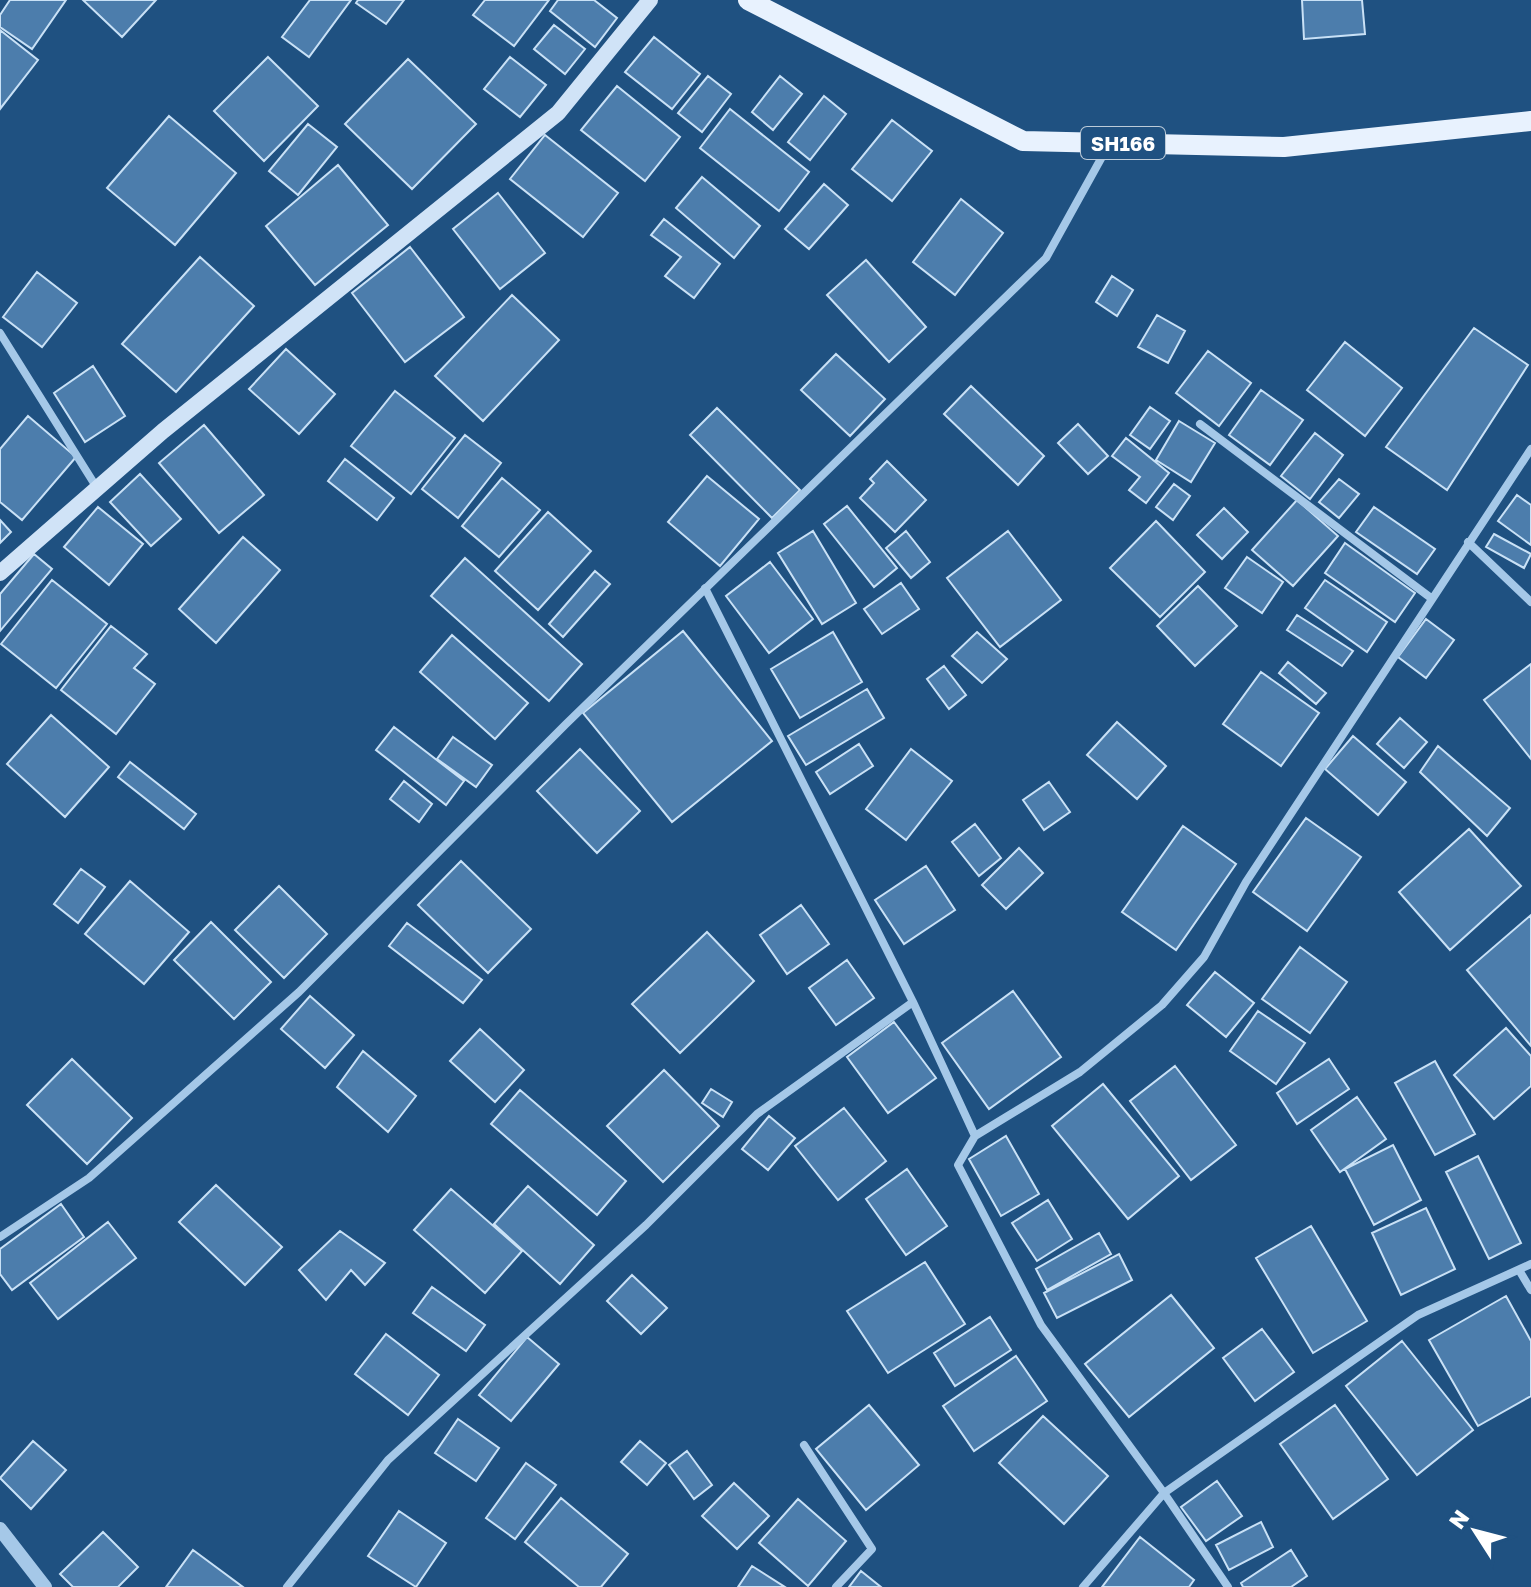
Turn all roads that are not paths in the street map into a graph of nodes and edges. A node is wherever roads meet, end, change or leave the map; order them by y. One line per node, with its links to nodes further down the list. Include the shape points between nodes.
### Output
1 (650, 0): 8 (main road, via 558,113)
2 (748, 0): 4 (main road, SH166, via 1023,141)
3 (1531, 121): 4 (main road, SH166, via 1284,147)
4 (1109, 143): 11 (street, via 1046,258)
5 (0, 333): 8 (street)
6 (1200, 424): 12 (street)
7 (1531, 449): 9 (street)
8 (97, 489): 10 (main road)
9 (1468, 542): 12 (street); 13 (street)
10 (0, 573)
11 (705, 588): 14 (street); 16 (street, via 299,992 89,1178)
12 (1431, 598): 15 (street, via 1246,882 1204,957 1162,1005 1080,1072)
13 (1531, 602)
14 (913, 1002): 15 (street); 24 (street, via 757,1114 646,1225 388,1460)
15 (975, 1136): 21 (street, via 958,1165 1041,1325)
16 (0, 1237)
17 (1531, 1264): 18 (street)
18 (1519, 1270): 19 (street); 21 (street, via 1418,1315)
19 (1531, 1290)
20 (804, 1445): 25 (street, via 872,1549)
21 (1164, 1493): 26 (street); 27 (street)
22 (0, 1529): 23 (street)
23 (45, 1587)
24 (287, 1587)
25 (836, 1587)
26 (1083, 1587)
27 (1228, 1587)

